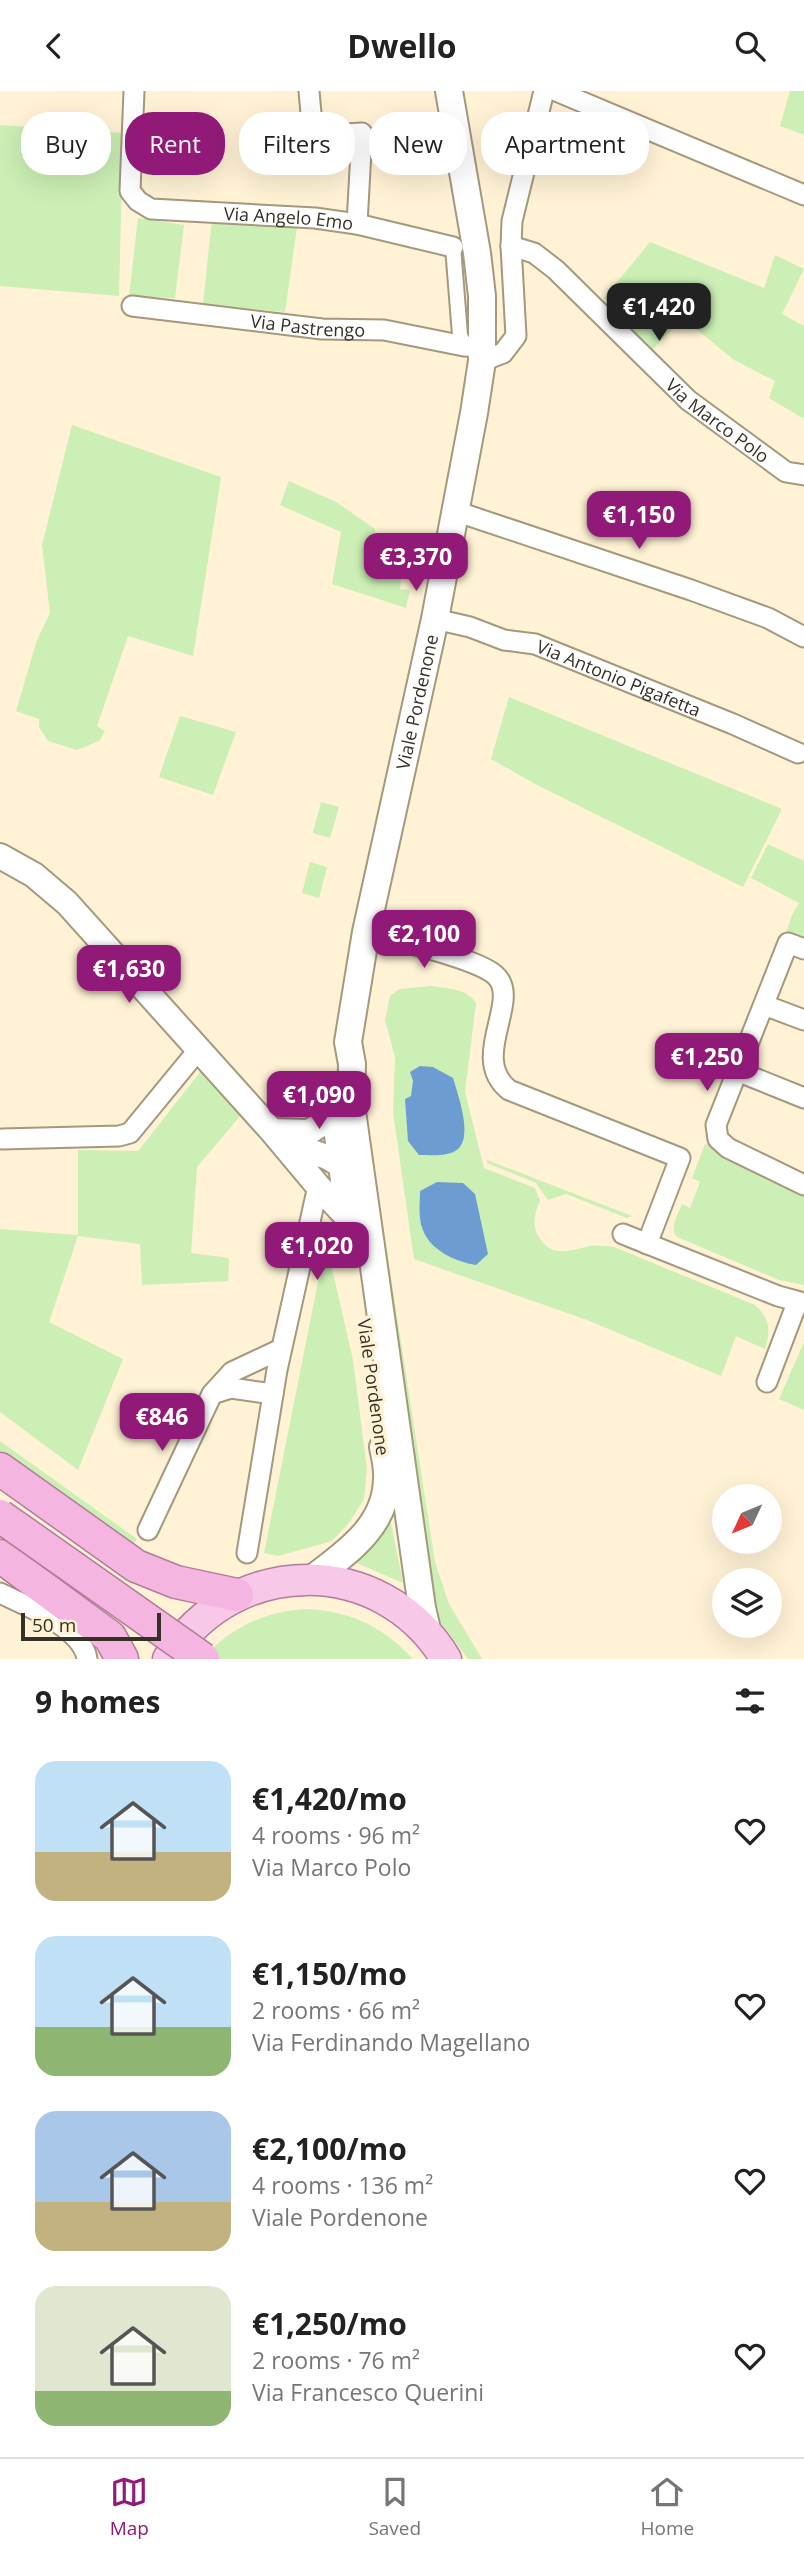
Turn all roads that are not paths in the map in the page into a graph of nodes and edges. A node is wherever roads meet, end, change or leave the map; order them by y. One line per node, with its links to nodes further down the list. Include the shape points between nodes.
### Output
1 (134, 91): 7 (street, Via Angelo Emo, via 130,191 151,209)
2 (309, 91): 7 (street, via 313,136 362,133)
3 (449, 91): 11 (main road, Viale Pordenone, via 482,296)
4 (544, 91): 8 (street, via 512,221)
5 (556, 91): 6 (street)
6 (804, 195)
7 (357, 224): 9 (street, Via Angelo Emo)
8 (511, 246): 11 (street, via 516,336 503,353); 12 (street, Via Marco Polo, via 534,253 556,270 688,400 786,472)
9 (453, 247): 11 (street, Via Angelo Emo, via 460,335)
10 (132, 306): 11 (street, Via Pastrengo, via 322,328 384,330)
11 (476, 352): 13 (main road, Viale Pordenone, via 474,414)
12 (804, 475)
13 (455, 512): 14 (main road, Viale Pordenone); 15 (street, via 704,595 768,618)
14 (435, 619): 16 (street, Via Antonio Pigafetta, via 504,641 535,645); 18 (main road, Viale Pordenone)
15 (804, 637)
16 (798, 753)
17 (0, 856): 23 (street, via 34,875 66,904)
18 (366, 932): 22 (main road, Viale Pordenone); 35 (street, via 496,975 503,1002 492,1065 509,1090 680,1158)
19 (804, 949): 20 (street, via 788,943)
20 (764, 1005): 21 (street); 24 (street)
21 (804, 1020)
22 (348, 1042): 25 (main road, Viale Pordenone, via 334,1068); 37 (main road, Viale Pordenone, via 351,1104)
23 (199, 1049): 28 (street); 29 (street, via 130,1133)
24 (737, 1071): 26 (street); 32 (street, via 716,1125 718,1139)
25 (335, 1097): 27 (street); 30 (main road, Viale Pordenone)
26 (804, 1098)
27 (323, 1123): 28 (street, via 309,1132); 31 (street)
28 (272, 1131): 31 (street, via 292,1145)
29 (2, 1139)
30 (341, 1166): 31 (street, via 327,1157); 33 (main road, Viale Pordenone); 37 (street, Viale Pordenone, via 349,1170 373,1320)
31 (313, 1171): 33 (street); 38 (street)
32 (804, 1185)
33 (349, 1219): 47 (main road, Viale Pordenone, via 388,1478 385,1499 363,1538)
34 (623, 1234): 35 (street)
35 (648, 1244): 36 (street)
36 (801, 1303): 39 (street)
37 (386, 1342): 50 (main road, Viale Pordenone)
38 (281, 1349): 40 (street, via 232,1372); 41 (street)
39 (767, 1383)
40 (212, 1394): 41 (street, via 231,1388); 44 (street)
41 (273, 1394): 45 (street)
42 (0, 1469): 49 (highway, via 136,1566 183,1584)
43 (0, 1516): 54 (highway, bridge)
44 (148, 1530)
45 (247, 1553)
46 (0, 1556): 52 (highway, via 110,1637)
47 (312, 1579): 49 (main road, Viale Pordenone, via 272,1583); 50 (main road, Viale Pordenone, via 339,1582 376,1595)
48 (0, 1593): 51 (street, via 50,1618 83,1647)
49 (237, 1595): 53 (main road, Viale Pordenone, via 197,1622)
50 (428, 1634): 55 (main road, Viale Pordenone)
51 (87, 1659)
52 (122, 1659)
53 (168, 1659)
54 (203, 1659)
55 (446, 1659)

